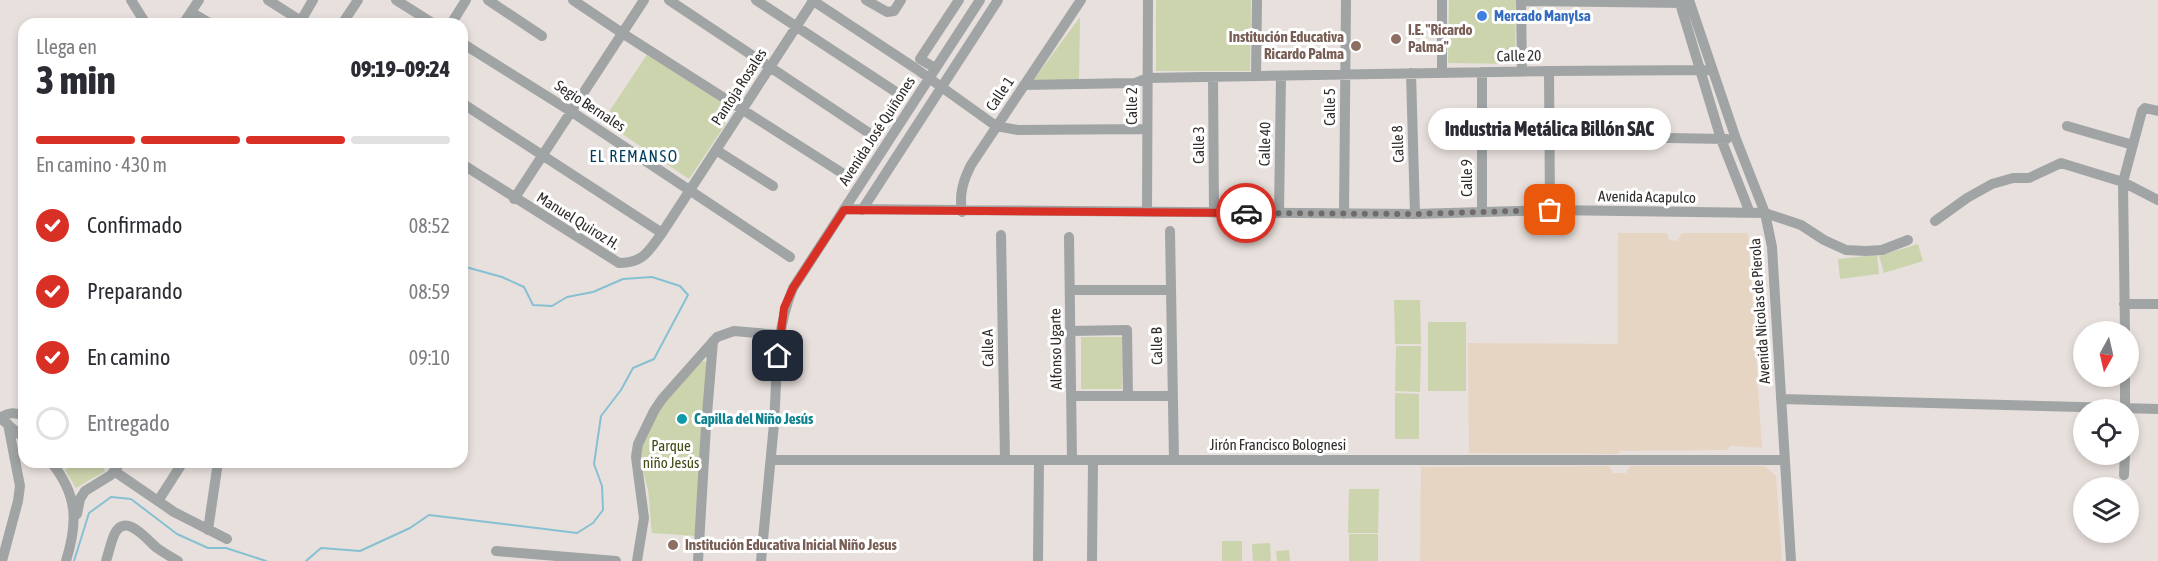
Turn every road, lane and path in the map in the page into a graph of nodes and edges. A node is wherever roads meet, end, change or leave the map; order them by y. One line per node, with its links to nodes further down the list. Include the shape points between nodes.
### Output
1 (130, 0): 27 (street)
2 (199, 0): 26 (street)
3 (268, 0): 30 (street)
4 (313, 0): 31 (street)
5 (358, 0): 32 (street)
6 (396, 0): 33 (street)
7 (466, 0): 34 (street)
8 (488, 0): 37 (street)
9 (573, 0): 36 (street)
10 (644, 0): 36 (street)
11 (669, 0): 39 (street)
12 (756, 0): 35 (street)
13 (812, 0): 35 (street, Pantoja Rosales); 51 (street)
14 (866, 0): 15 (street, via 887,12 894,11)
15 (901, 0)
16 (959, 0): 40 (street, via 920,59)
17 (980, 0): 40 (street, Avenida José Quiñones)
18 (998, 0): 54 (street)
19 (1081, 0): 53 (street, Calle 1)
20 (1149, 0): 52 (street, Calle 2)
21 (1257, 0): 48 (street)
22 (1346, 0): 47 (street, Calle 5)
23 (1442, 0): 46 (street)
24 (1521, 1): 25 (street); 43 (street)
25 (1685, 1): 42 (street, Avenida Nicolas de Pierola)
26 (191, 12): 28 (street); 29 (street)
27 (142, 18)
28 (187, 18)
29 (201, 18)
30 (294, 18)
31 (302, 18)
32 (346, 18)
33 (424, 18)
34 (455, 18)
35 (796, 27): 39 (street, Pantoja Rosales); 55 (street)
36 (622, 33): 57 (street); 59 (street)
37 (542, 36)
38 (468, 47): 59 (street, Segio Bernales)
39 (770, 66): 57 (street, Pantoja Rosales); 63 (street)
40 (935, 68): 51 (street, Avenida José Quiñones)
41 (1549, 70): 42 (street, Calle 20); 43 (street, Calle 20); 64 (street)
42 (1707, 70): 65 (street); 66 (street, Avenida Nicolas de Pierola)
43 (1522, 71): 44 (street, Calle 20)
44 (1482, 72): 46 (street, Calle 20); 80 (street, Calle 9)
45 (1411, 73): 46 (street, Calle 20); 47 (street, Calle 20); 88 (street, Calle 8)
46 (1442, 73)
47 (1345, 75): 49 (street, Calle 20); 87 (street, Calle 5)
48 (1256, 76): 49 (street, Calle 20); 50 (street, Calle 20)
49 (1281, 76): 84 (street, Calle 40)
50 (1213, 77): 52 (street, Calle 20); 83 (street, Calle 3)
51 (928, 78): 54 (street); 77 (street, Avenida José Quiñones)
52 (1147, 78): 53 (street, Calle 20, via 1135,83); 62 (street, Calle 2)
53 (1024, 85): 60 (street, Calle 1)
54 (942, 87): 60 (street); 78 (street)
55 (896, 92)
56 (468, 107): 69 (street)
57 (742, 110): 68 (street, Pantoja Rosales); 71 (street)
58 (2158, 111): 67 (street, via 2142,111)
59 (572, 112): 69 (street); 74 (street, Segio Bernales)
60 (996, 126): 62 (street, via 1018,130); 81 (street, Calle 1, via 966,176 960,201)
61 (2067, 126): 67 (street)
62 (1148, 129): 82 (street, Calle 2)
63 (869, 133)
64 (1550, 136): 65 (street); 79 (street)
65 (1721, 139): 66 (street); 85 (street)
66 (1736, 139): 86 (street, Avenida Nicolas de Pierola)
67 (2133, 145): 72 (street)
68 (716, 150): 73 (street); 74 (street, Pantoja Rosales)
69 (544, 155): 75 (street); 91 (street)
70 (468, 168): 75 (street, Manuel Quiroz H.)
71 (842, 173)
72 (2123, 182): 76 (street); 89 (street, via 2061,163 2029,178 1992,184); 98 (street)
73 (773, 186)
74 (689, 190): 91 (street, Manuel Quiroz H.); 95 (street, Segio Bernales)
75 (514, 199): 91 (street, Manuel Quiroz H., via 619,263 632,263 645,256)
76 (2158, 200)
77 (844, 210): 78 (street, Avenida Acapulco); 102 (street, Avenida José Quiñones, via 793,288 784,308)
78 (862, 210): 81 (street, Avenida Acapulco)
79 (1550, 210): 80 (street, Avenida Acapulco); 85 (street, Avenida Acapulco)
80 (1482, 211): 88 (street, Avenida Acapulco)
81 (962, 212): 82 (street, Avenida Acapulco)
82 (1147, 212): 83 (street, Avenida Acapulco)
83 (1214, 213): 84 (street, Avenida Acapulco)
84 (1278, 213): 87 (street, Avenida Acapulco)
85 (1750, 213): 86 (street, Avenida Acapulco)
86 (1765, 213): 94 (street, Avenida Acapulco, via 1801,225 1846,250 1882,250); 107 (street, Avenida Nicolas de Pierola, via 1772,247)
87 (1344, 214): 88 (street, Avenida Acapulco)
88 (1415, 214)
89 (1935, 221)
90 (1170, 231): 97 (street, Calle B)
91 (662, 233)
92 (1000, 235): 115 (street, Calle A)
93 (1069, 237): 96 (street, Alfonso Ugarte)
94 (1908, 240)
95 (790, 257)
96 (1070, 290): 97 (street); 101 (street, Alfonso Ugarte)
97 (1171, 290): 106 (street, Calle B)
98 (2124, 304): 99 (street); 100 (street)
99 (2158, 304)
100 (2125, 321)
101 (1071, 331): 104 (street, Alfonso Ugarte); 105 (street, via 1127,330)
102 (780, 335): 103 (street, via 734,331); 114 (street, Avenida José Quiñones)
103 (714, 341): 139 (street, via 662,399 638,444 637,469 644,518); 140 (street)
104 (1072, 396): 105 (street); 117 (street, Alfonso Ugarte)
105 (1128, 396): 106 (street)
106 (1173, 396): 119 (street, Calle B)
107 (1781, 399): 108 (street); 120 (street, Avenida Nicolas de Pierola)
108 (2073, 407)
109 (2139, 409): 110 (street)
110 (2158, 409)
111 (18, 413): 112 (street, via 7,413)
112 (3, 420): 113 (street); 134 (street, via 20,486)
113 (18, 433)
114 (771, 460): 115 (street, Jirón Francisco Bolognesi); 141 (street, Avenida José Quiñones)
115 (1005, 460): 116 (street, Jirón Francisco Bolognesi)
116 (1039, 460): 117 (street, Jirón Francisco Bolognesi); 142 (street)
117 (1072, 460): 118 (street, Jirón Francisco Bolognesi)
118 (1093, 460): 119 (street, Jirón Francisco Bolognesi); 143 (street)
119 (1174, 460): 120 (street, Jirón Francisco Bolognesi)
120 (1784, 460): 144 (street, Avenida Nicolas de Pierola)
121 (2124, 465): 127 (street)
122 (55, 468): 129 (street, via 66,483)
123 (113, 468): 129 (street, via 85,491)
124 (120, 468): 128 (street)
125 (179, 468): 128 (street)
126 (217, 468): 130 (street)
127 (2124, 475)
128 (158, 501): 130 (street)
129 (75, 520): 135 (street)
130 (208, 530): 131 (street)
131 (227, 539)
132 (496, 551): 133 (street)
133 (534, 558): 138 (street)
134 (2, 561)
135 (66, 561)
136 (106, 561): 137 (street, via 115,532 128,526)
137 (178, 561)
138 (616, 561)
139 (637, 561)
140 (698, 561)
141 (761, 561)
142 (1038, 561)
143 (1092, 561)
144 (1791, 561)

